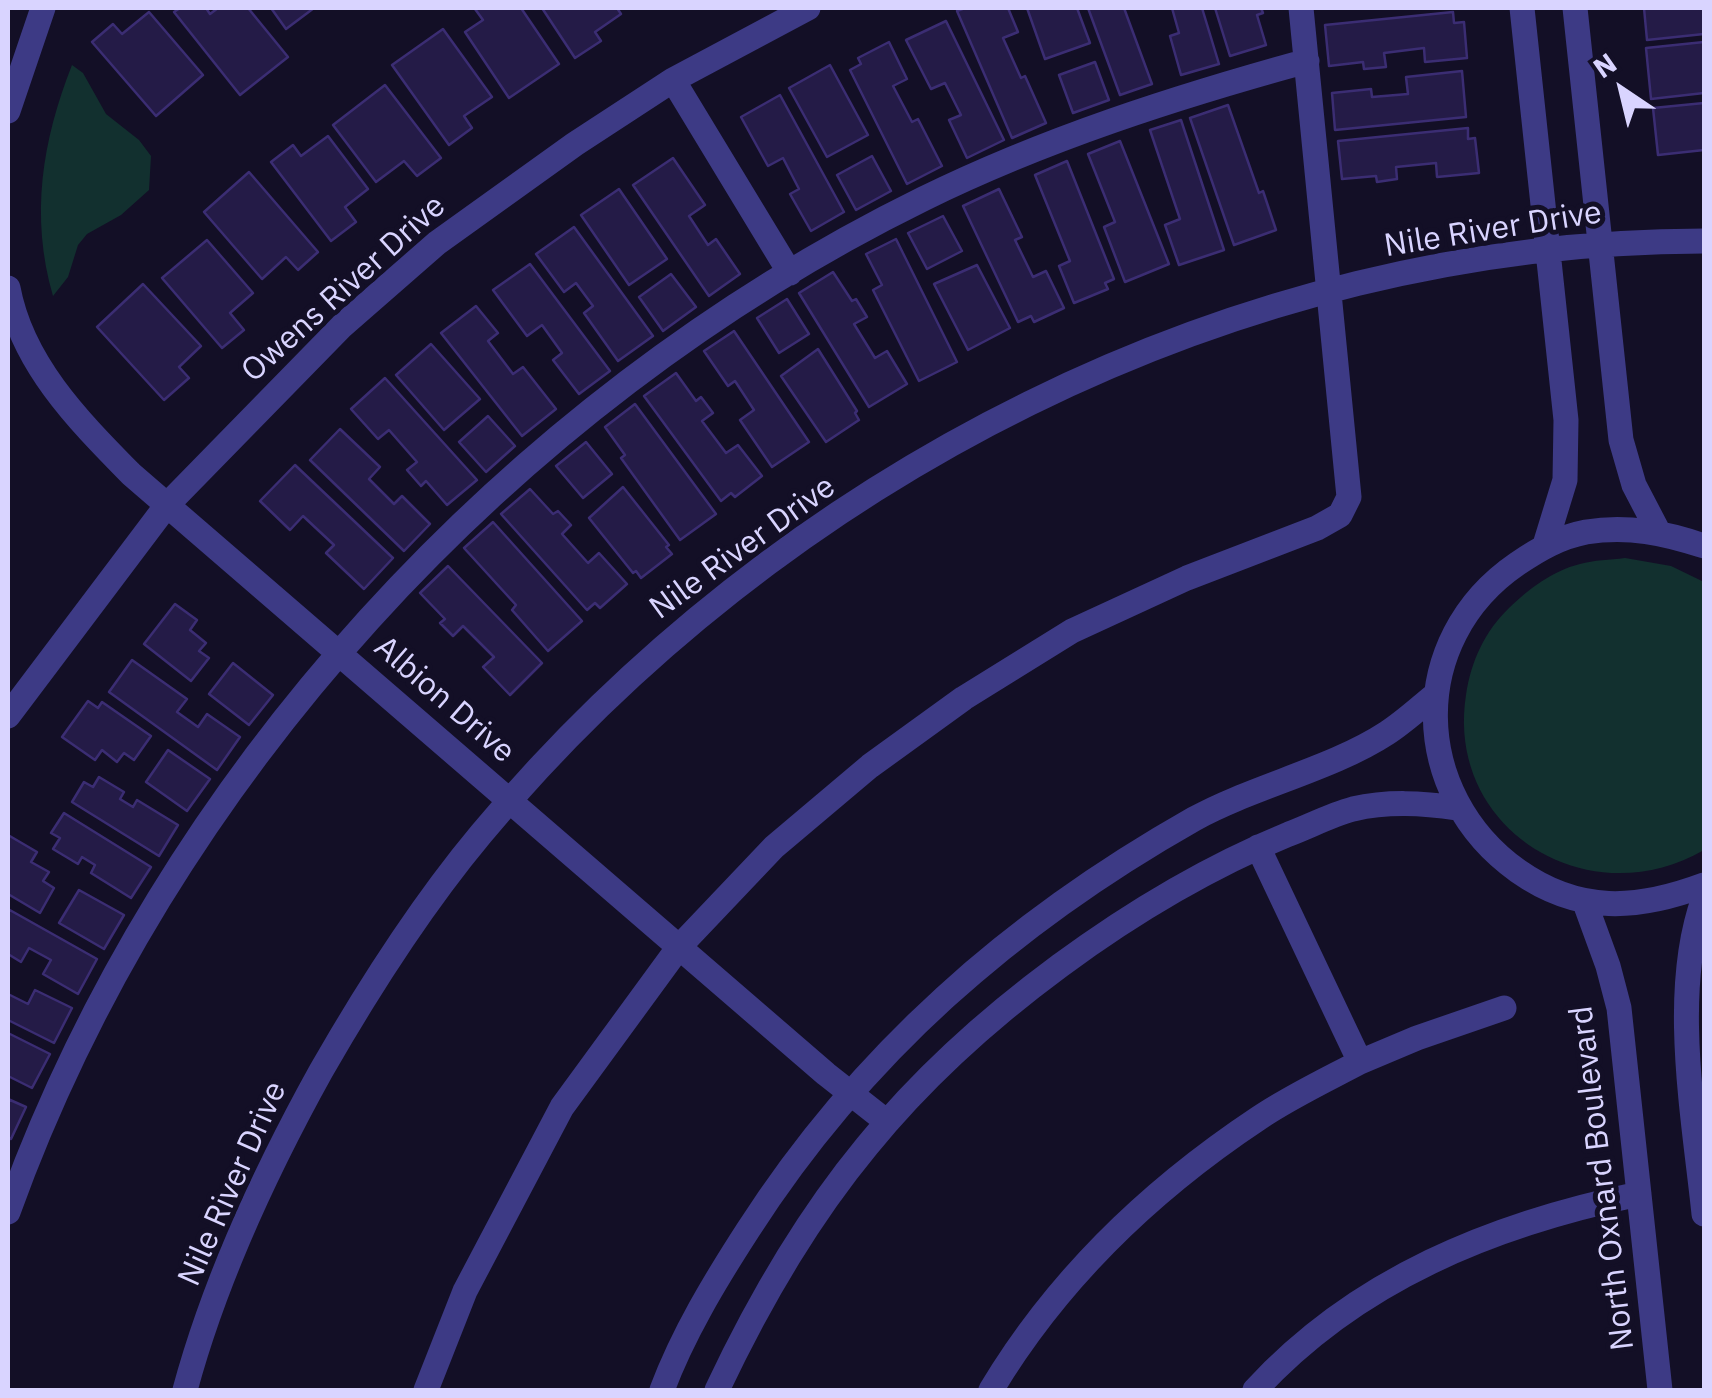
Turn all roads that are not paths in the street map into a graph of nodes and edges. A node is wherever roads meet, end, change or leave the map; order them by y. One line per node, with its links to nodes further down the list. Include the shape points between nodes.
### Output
1 (43, 8): 8 (street)
2 (808, 8): 7 (street, Owens River Drive)
3 (1301, 8): 6 (street)
4 (1522, 8): 11 (street)
5 (1575, 8): 10 (street)
6 (1307, 61): 12 (street, via 1051,143 922,199); 14 (street)
7 (672, 80): 12 (street); 15 (street, Owens River Drive, via 438,244 342,326)
8 (8, 111)
9 (1704, 241): 10 (street, Nile River Drive)
10 (1598, 243): 11 (street, Nile River Drive); 16 (street, via 1622,440 1634,485)
11 (1547, 248): 14 (street, Nile River Drive); 17 (street, via 1566,431 1565,480)
12 (790, 272): 19 (street, via 568,429 456,529)
13 (8, 288): 15 (street, Albion Drive, via 36,364 80,422)
14 (1329, 293): 22 (street, Nile River Drive, via 1202,329 1084,378 928,456 786,551 661,648); 28 (street, via 1349,497 1340,515 1072,631 964,698 774,847)
15 (167, 505): 19 (street, Albion Drive); 21 (street, Owens River Drive)
16 (1658, 531): 17 (street, via 1584,532); 18 (street)
17 (1545, 545): 20 (street, via 1482,594 1454,634)
18 (1704, 546)
19 (338, 652): 22 (street, Albion Drive); 35 (street, via 225,797 154,905 90,1019)
20 (1435, 696): 23 (street, via 1442,772); 31 (street, via 1386,734 1212,810 1081,888 994,952)
21 (8, 716)
22 (510, 800): 28 (street, Albion Drive); 36 (street, Nile River Drive, via 421,913 296,1117 244,1224)
23 (1458, 808): 24 (street, via 1400,802 1352,810); 27 (street, via 1490,851 1534,882)
24 (1258, 847): 30 (street); 32 (street, via 1179,887 1056,968)
25 (1704, 886): 27 (street, via 1665,900)
26 (1704, 898): 34 (street, via 1685,1001)
27 (1584, 903): 33 (street, North Oxnard Boulevard, via 1619,1008)
28 (679, 947): 31 (street, Albion Drive); 37 (street, via 562,1107 465,1291)
29 (1504, 1008): 30 (street)
30 (1360, 1062): 40 (street, via 1261,1116 1170,1182 1086,1262)
31 (850, 1092): 32 (street, Albion Drive); 38 (street, via 772,1192 718,1276)
32 (887, 1122): 39 (street, via 789,1253)
33 (1639, 1194): 41 (street, via 1494,1232 1423,1264 1356,1303); 42 (street, North Oxnard Boulevard)
34 (1704, 1199)
35 (8, 1212)
36 (185, 1390)
37 (426, 1390)
38 (662, 1390)
39 (717, 1390)
40 (991, 1390)
41 (1255, 1390)
42 (1660, 1390)

